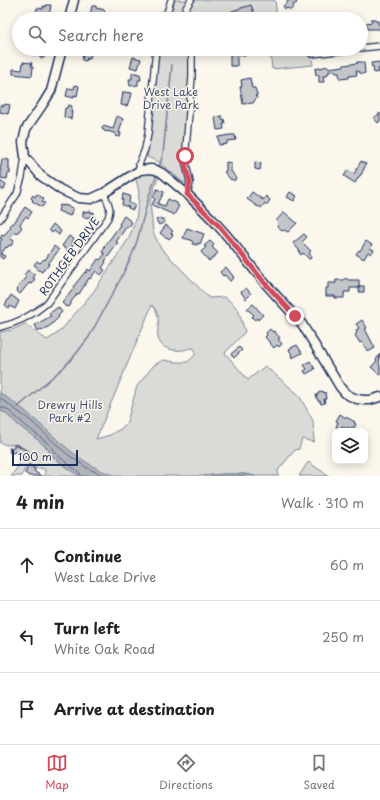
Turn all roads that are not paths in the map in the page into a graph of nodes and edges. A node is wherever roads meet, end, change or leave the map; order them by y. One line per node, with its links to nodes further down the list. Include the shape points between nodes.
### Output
1 (74, 0): 4 (street)
2 (171, 0): 5 (street)
3 (191, 0): 6 (street)
4 (71, 12)
5 (167, 12)
6 (186, 12)
7 (380, 46): 8 (street)
8 (368, 47)
9 (60, 56): 12 (street, via 51,92 26,129 23,142)
10 (155, 56): 13 (street, via 148,134 139,164)
11 (192, 56): 15 (street, via 185,156 190,182)
12 (25, 157): 14 (street, via 41,176 61,190 79,198 91,199); 16 (street, via 17,194)
13 (140, 170): 14 (street); 15 (street, via 156,170 162,173)
14 (104, 193): 17 (street, ROTHGEB DRIVE, via 110,206 108,218 47,303 27,317)
15 (187, 194): 18 (street, via 220,227 302,324 345,393 364,400)
16 (0, 219)
17 (0, 327)
18 (380, 397)

